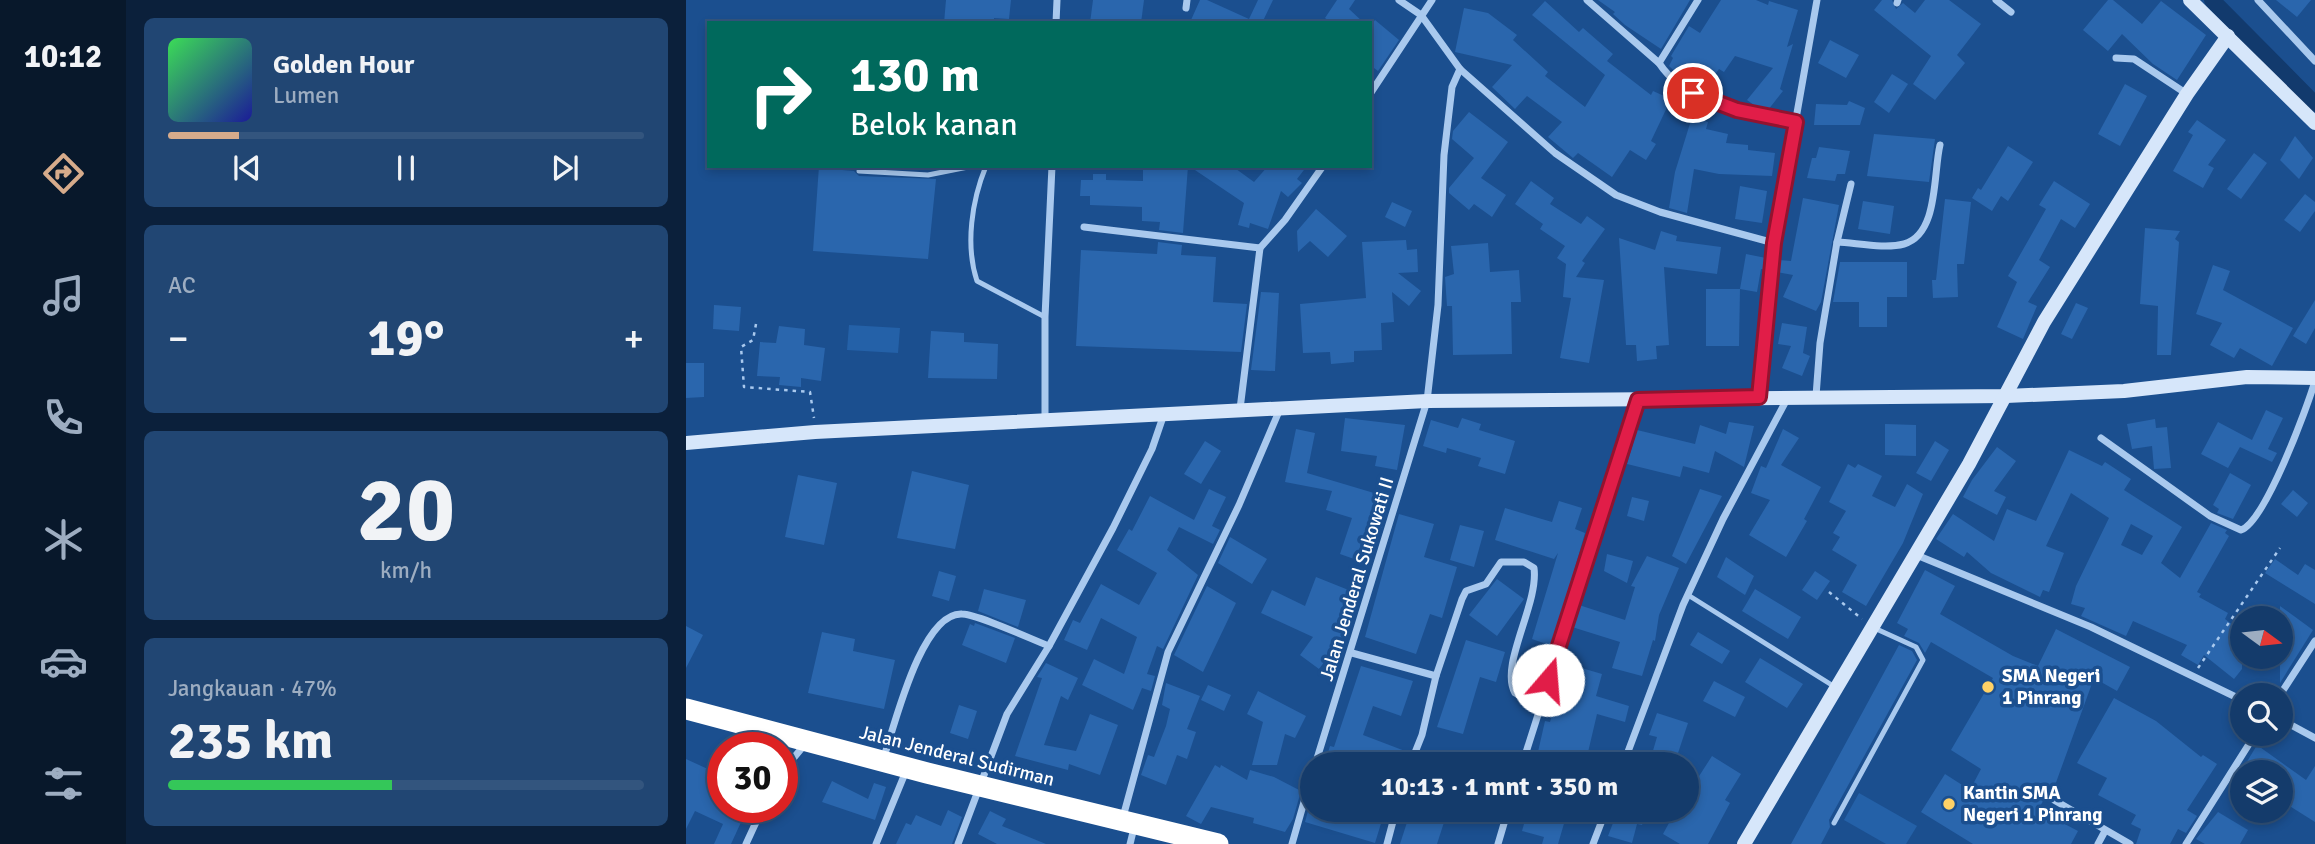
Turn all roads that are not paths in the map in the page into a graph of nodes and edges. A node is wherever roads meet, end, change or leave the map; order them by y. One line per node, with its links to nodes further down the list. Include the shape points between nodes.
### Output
1 (1057, 0): 12 (street)
2 (1399, 0): 11 (street)
3 (1432, 0): 11 (street)
4 (1587, 0): 16 (street)
5 (1698, 0): 16 (street)
6 (1817, 0): 20 (street)
7 (1996, 0): 10 (street)
8 (2190, 0): 13 (street)
9 (2258, 0): 15 (street)
10 (2011, 12)
11 (1421, 15): 17 (street); 18 (street)
12 (1054, 21)
13 (2228, 36): 19 (street); 21 (street)
14 (2116, 58): 19 (street, via 2134,59)
15 (2315, 61)
16 (1659, 63): 20 (street, via 1693,93 1737,110)
17 (1461, 69): 31 (street, via 1555,153 1616,195); 40 (street, Jalan Jenderal Sukowati II, via 1452,87 1444,155 1438,305)
18 (1372, 91)
19 (2187, 94): 37 (street, via 2044,322)
20 (1796, 122): 31 (street)
21 (2315, 123)
22 (1940, 145): 30 (street, via 1927,222 1916,238 1902,244)
23 (963, 168): 27 (lane, via 928,175)
24 (985, 168): 33 (lane, via 975,192 972,267 976,281)
25 (1052, 168): 33 (street)
26 (1322, 168): 32 (street)
27 (859, 171)
28 (1851, 184): 30 (street)
29 (1084, 227): 32 (street)
30 (1837, 242): 36 (street)
31 (1774, 243): 38 (street)
32 (1260, 248): 42 (street)
33 (1045, 317): 44 (street)
34 (2315, 380): 37 (street, via 2247,377 2124,391); 45 (street, via 2306,415 2258,514 2241,530 2210,516)
35 (1789, 396): 36 (street); 38 (street); 48 (street)
36 (1816, 396): 37 (street)
37 (2006, 396): 47 (street)
38 (1759, 397): 39 (street)
39 (1638, 400): 40 (street); 57 (street)
40 (1427, 401): 41 (street); 52 (street, Jalan Jenderal Sukowati II)
41 (1280, 408): 42 (street); 78 (street, via 1168,652)
42 (1240, 409): 43 (street)
43 (1164, 414): 44 (street); 51 (street, via 1152,449)
44 (1045, 420): 46 (street)
45 (2101, 438)
46 (686, 443)
47 (1913, 554): 49 (street); 56 (street, via 2091,628)
48 (1688, 595): 55 (lane); 66 (street)
49 (1870, 626): 55 (street); 77 (lane, via 1916,647 1923,660)
50 (2315, 641): 54 (street)
51 (1049, 646): 68 (street, via 962,613 942,620 915,667); 70 (street, via 1007,715)
52 (1352, 653): 53 (street); 63 (street, Jalan Jenderal Sukowati II)
53 (1436, 676): 57 (street, via 1466,591 1486,584 1502,562 1524,562 1534,568 1534,594 1510,674 1511,686 1521,698); 64 (street)
54 (2288, 683)
55 (1835, 687): 88 (street)
56 (2230, 694)
57 (1540, 706): 65 (street)
58 (686, 709): 61 (highway, Jalan Jenderal Sudirman)
59 (2293, 726): 60 (street)
60 (2315, 738)
61 (808, 742): 67 (street); 68 (highway, Jalan Jenderal Sudirman)
62 (2248, 746): 91 (street)
63 (1319, 752)
64 (1415, 752)
65 (1526, 752)
66 (1628, 752)
67 (798, 754)
68 (883, 760): 69 (highway, Jalan Jenderal Sudirman)
69 (908, 767): 70 (highway, Jalan Jenderal Sudirman); 81 (street)
70 (979, 786): 78 (highway, Jalan Jenderal Sudirman); 82 (street)
71 (2054, 800): 79 (street)
72 (1300, 816): 84 (street)
73 (1393, 822): 85 (street)
74 (1504, 822): 86 (street)
75 (1601, 822): 87 (street)
76 (756, 823): 80 (street)
77 (1835, 823)
78 (1129, 830): 83 (highway, Jalan Jenderal Sudirman)
79 (2105, 831): 89 (street); 90 (street)
80 (747, 844)
81 (876, 844)
82 (958, 844)
83 (1218, 844)
84 (1292, 844)
85 (1387, 844)
86 (1498, 844)
87 (1593, 844)
88 (1744, 844)
89 (2098, 844)
90 (2130, 844)
91 (2186, 844)

